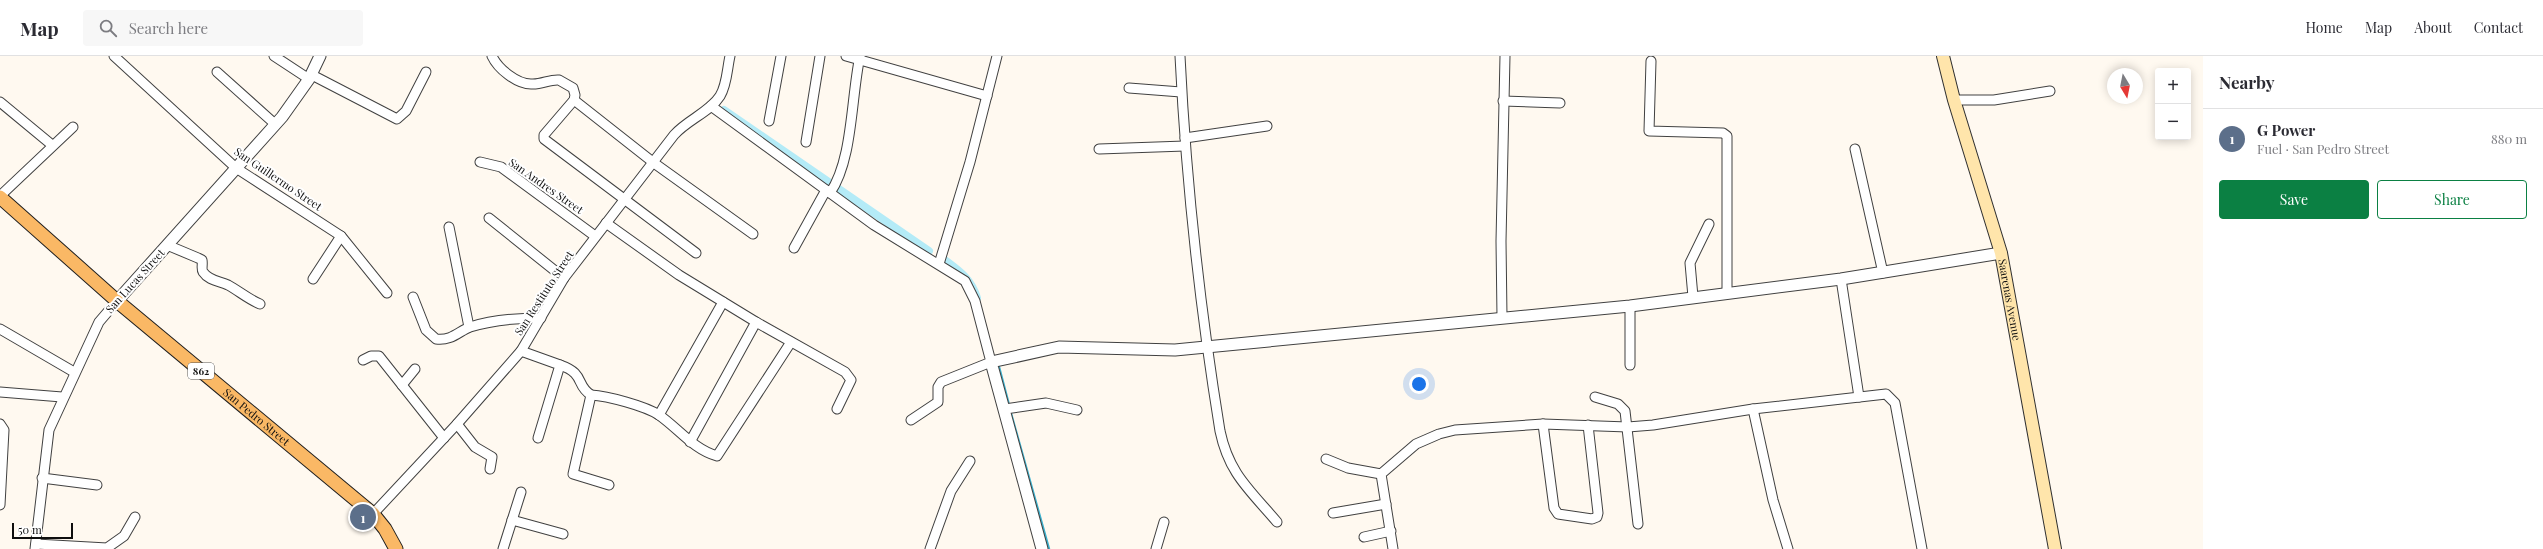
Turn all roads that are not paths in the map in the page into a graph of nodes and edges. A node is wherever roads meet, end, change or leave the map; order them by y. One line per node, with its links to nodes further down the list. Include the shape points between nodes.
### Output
1 (114, 56): 39 (street, San Guillermo Street)
2 (274, 56): 17 (street)
3 (320, 56): 17 (street, San Lucas Street)
4 (492, 56): 22 (street, via 498,66 522,82 531,84 561,80 573,88)
5 (730, 56): 27 (street, San Restituto Street, via 723,89)
6 (781, 56): 28 (street)
7 (820, 56): 32 (street)
8 (846, 56): 13 (street)
9 (997, 56): 21 (street)
10 (1180, 56): 20 (street)
11 (1505, 56): 24 (street)
12 (1943, 56): 23 (main road, Saarenas Avenue)
13 (860, 57): 21 (street); 40 (street, via 846,151)
14 (1651, 61): 59 (street, via 1648,128 1651,133 1723,133 1727,136)
15 (217, 72): 29 (street)
16 (426, 72): 17 (street, via 406,111 397,119)
17 (310, 77): 29 (street, San Lucas Street)
18 (1129, 88): 20 (street)
19 (2050, 91): 23 (street, via 1994,100)
20 (1181, 92): 33 (street)
21 (987, 96): 54 (street)
22 (574, 100): 38 (street); 42 (street, via 544,134 544,139)
23 (1954, 100): 53 (main road, Saarenas Avenue)
24 (1503, 101): 26 (street); 67 (street)
25 (0, 102): 34 (street)
26 (1560, 103)
27 (711, 106): 38 (street, San Restituto Street, via 680,128); 40 (street)
28 (770, 121)
29 (275, 124): 39 (street, San Lucas Street)
30 (1267, 126): 33 (street)
31 (73, 127): 34 (street)
32 (806, 142)
33 (1185, 142): 35 (street); 73 (street)
34 (52, 145): 41 (street)
35 (1099, 149)
36 (1855, 149): 55 (street)
37 (480, 162): 49 (street, San Andres Street, via 501,167)
38 (654, 163): 42 (street, San Restituto Street); 47 (street)
39 (236, 168): 48 (street, San Guillermo Street); 50 (street, San Lucas Street)
40 (831, 190): 51 (street); 54 (street, via 897,241)
41 (0, 197): 63 (main road, San Pedro Street / 862)
42 (626, 199): 44 (street, San Restituto Street); 52 (street)
43 (489, 218): 56 (street)
44 (606, 224): 49 (street, San Restituto Street); 64 (street)
45 (1709, 224): 62 (street, via 1690,263)
46 (449, 227): 70 (street)
47 (753, 234)
48 (341, 236): 57 (street); 60 (street, San Guillermo Street)
49 (596, 236): 56 (street, San Restituto Street)
50 (167, 246): 63 (street, San Lucas Street); 65 (street, via 202,260 202,271 206,275)
51 (794, 248)
52 (696, 253)
53 (2001, 253): 55 (street); 130 (main road, Saarenas Avenue)
54 (939, 264): 76 (street, via 969,287)
55 (1883, 273): 58 (street)
56 (564, 278): 68 (street, San Restituto Street)
57 (313, 279)
58 (1841, 279): 59 (street); 86 (street)
59 (1728, 292): 62 (street)
60 (387, 293)
61 (413, 297): 70 (street, via 426,330 436,339 459,335)
62 (1693, 297): 66 (street)
63 (117, 301): 80 (street, San Lucas Street, via 99,322); 112 (main road, San Pedro Street / 862)
64 (723, 302): 69 (street); 91 (street)
65 (260, 304)
66 (1630, 306): 67 (street); 78 (street)
67 (1502, 317): 73 (street, via 1358,334)
68 (541, 318): 70 (street); 74 (street, San Restituto Street)
69 (756, 322): 72 (street); 100 (street)
70 (469, 327)
71 (0, 329): 80 (street)
72 (791, 342): 89 (street, via 849,376 850,385); 100 (street, via 719,455 716,456)
73 (1209, 346): 76 (street, via 1175,350 1059,347); 116 (street, via 1226,456 1239,477)
74 (521, 350): 77 (street); 94 (street, San Restituto Street)
75 (363, 360): 81 (street, via 379,356)
76 (991, 362): 87 (street); 92 (street, via 941,382 938,386 938,402)
77 (560, 365): 83 (street, via 578,374 584,391); 99 (street)
78 (1630, 365)
79 (416, 369): 81 (street)
80 (74, 372): 84 (street, San Lucas Street)
81 (402, 385): 98 (street)
82 (0, 392): 84 (street)
83 (591, 395): 91 (street, via 619,400); 107 (street, via 573,472 575,476)
84 (62, 397): 105 (street, San Lucas Street, via 49,430)
85 (1595, 397): 97 (street, via 1618,404 1625,410)
86 (1859, 397): 88 (street); 129 (street, via 1886,394 1895,403)
87 (1009, 408): 90 (street, via 1046,403); 125 (street)
88 (1753, 409): 97 (street); 128 (street)
89 (837, 410)
90 (1077, 410)
91 (659, 415): 100 (street)
92 (911, 420)
93 (0, 424): 110 (street, via 4,430)
94 (457, 424): 98 (street, San Restituto Street); 103 (street, via 475,446 492,458)
95 (1543, 424): 96 (street); 96 (street, via 1554,508 1558,514 1592,518 1597,517 1598,513); 104 (street, via 1455,430 1439,434 1416,444)
96 (1588, 425): 97 (street)
97 (1628, 427): 117 (street)
98 (444, 438): 112 (street, San Restituto Street)
99 (538, 438)
100 (690, 442)
101 (1326, 459): 104 (street, via 1348,468)
102 (970, 461): 124 (street, via 951,490)
103 (490, 469)
104 (1381, 474): 109 (street)
105 (42, 478): 106 (street); 121 (street, San Lucas Street)
106 (97, 485)
107 (610, 485)
108 (521, 492): 114 (street)
109 (1386, 504): 111 (street); 118 (street)
110 (0, 505)
111 (1332, 513)
112 (373, 514): 122 (main road, San Pedro Street / 862, via 385,528)
113 (136, 516): 121 (street, via 124,536 107,548)
114 (512, 520): 119 (street); 123 (street)
115 (1164, 522): 126 (street)
116 (1277, 522)
117 (1638, 524)
118 (1391, 531): 120 (street); 127 (street)
119 (563, 534)
120 (1364, 537)
121 (36, 546)
122 (396, 549)
123 (503, 549)
124 (930, 549)
125 (1042, 549)
126 (1156, 549)
127 (1393, 549)
128 (1788, 549)
129 (1922, 549)
130 (2055, 549)

